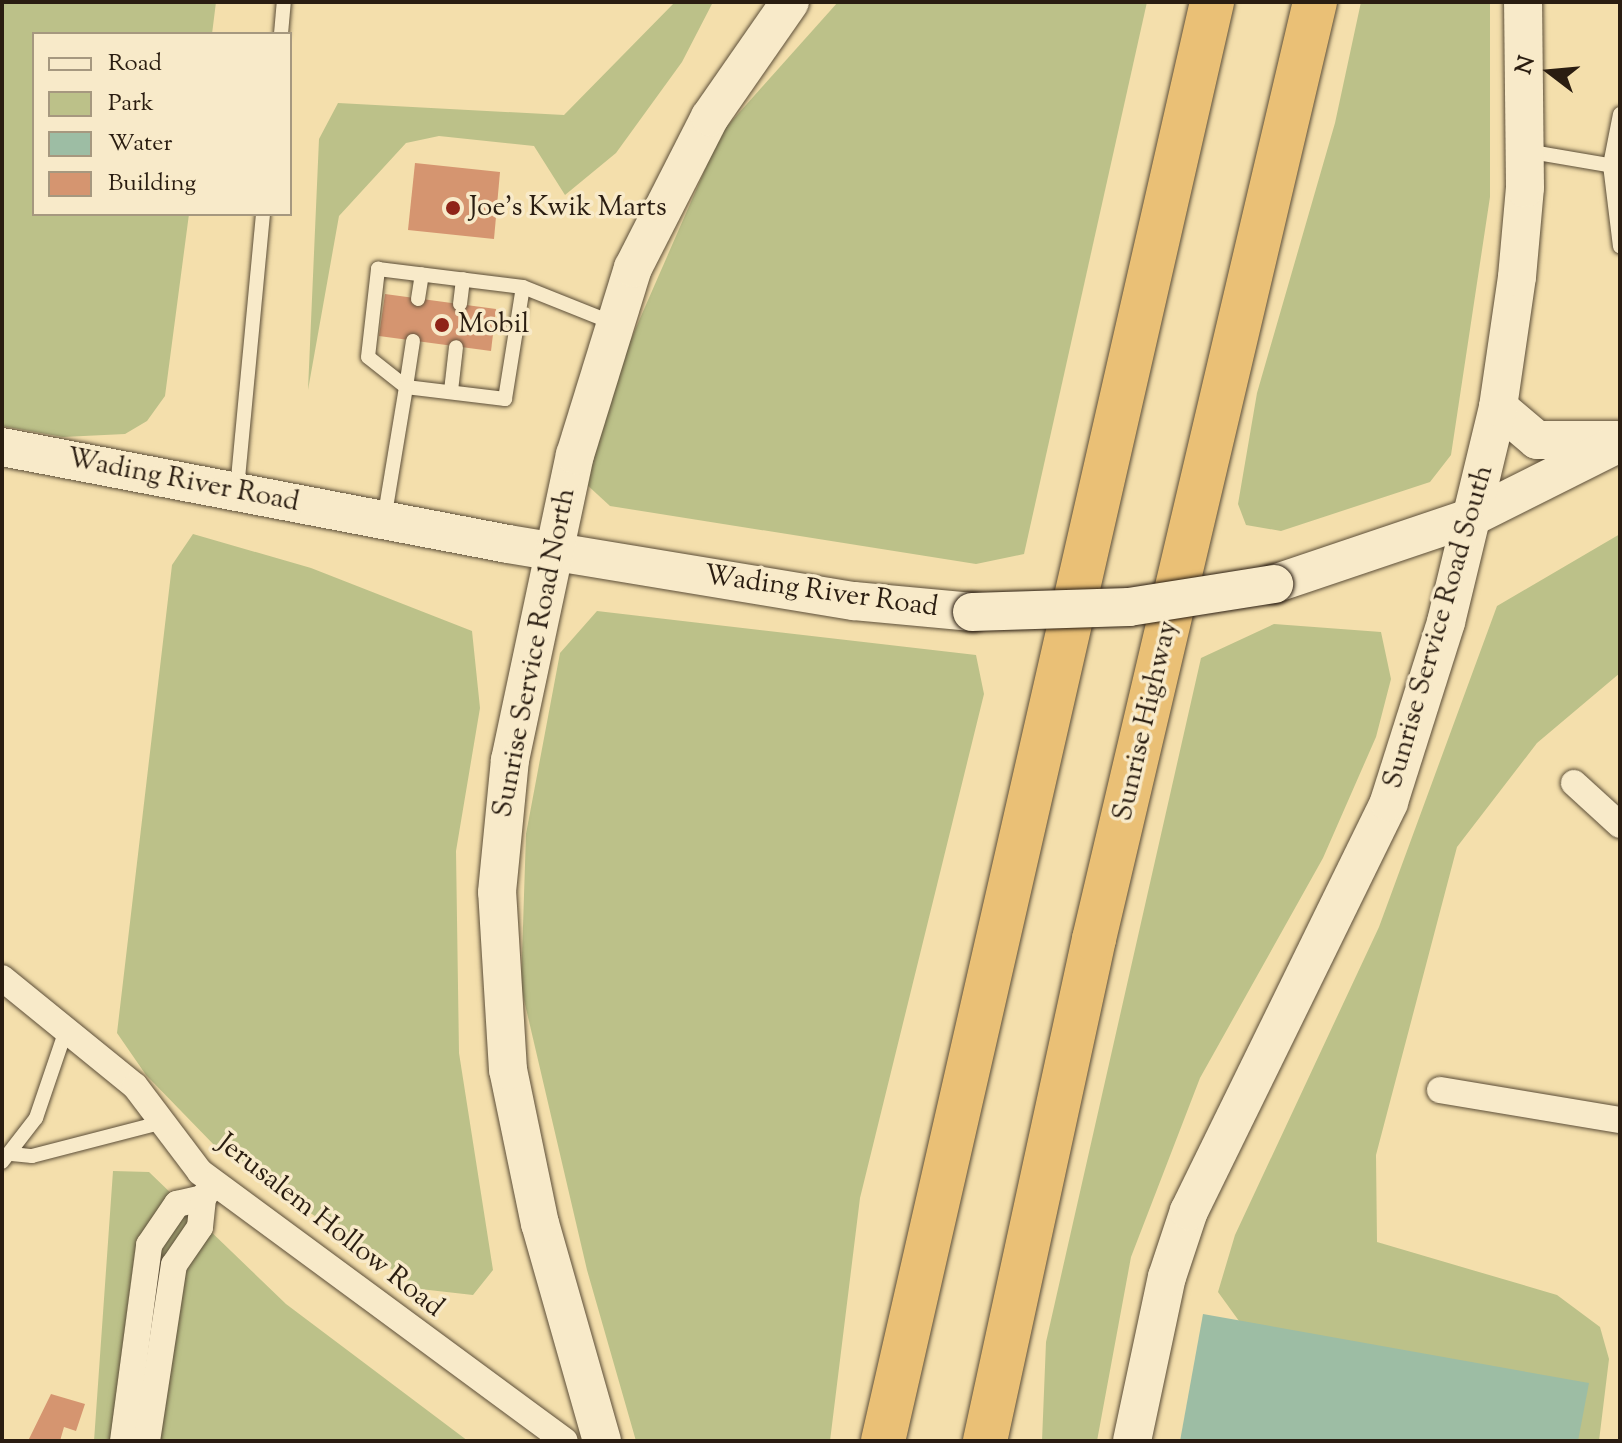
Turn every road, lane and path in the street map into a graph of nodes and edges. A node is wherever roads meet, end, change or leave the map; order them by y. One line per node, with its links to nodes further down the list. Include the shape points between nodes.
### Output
1 (284, 2): 6 (lane)
2 (790, 2): 17 (street, Sunrise Service Road North, via 676,176)
3 (1212, 2): 44 (highway)
4 (1315, 2): 45 (highway, Sunrise Highway, via 1091,954)
5 (1523, 2): 8 (street, Sunrise Service Road South)
6 (281, 32)
7 (1620, 114): 9 (lane)
8 (1525, 151): 9 (lane); 22 (street, Sunrise Service Road South, via 1517,277)
9 (1615, 166): 11 (lane)
10 (263, 216): 25 (lane)
11 (1620, 246)
12 (422, 274): 13 (lane); 15 (lane); 20 (lane, via 378,269 368,357)
13 (463, 279): 14 (lane); 16 (lane)
14 (523, 287): 17 (lane); 21 (lane, via 505,399)
15 (418, 299)
16 (460, 304)
17 (613, 323): 28 (street, Sunrise Service Road North)
18 (413, 341): 20 (lane)
19 (456, 347): 21 (lane)
20 (406, 387): 21 (lane); 27 (lane)
21 (451, 391)
22 (1498, 407): 23 (street, via 1537,440); 26 (street, Sunrise Service Road South)
23 (1620, 441): 26 (street, Wading River Road)
24 (2, 447): 25 (street, Wading River Road)
25 (237, 490): 27 (street, Wading River Road)
26 (1472, 517): 28 (street, Wading River Road, bridge, via 1274,584 1129,607 972,612 854,601); 46 (street, Sunrise Service Road South, via 1424,698 1389,802 1189,1211 1167,1277)
27 (383, 520): 28 (street, Wading River Road)
28 (553, 550): 43 (street, Sunrise Service Road North, via 504,805 497,892 500,990 527,1168)
29 (1574, 783): 30 (street)
30 (1620, 825)
31 (2, 978): 32 (street, Jerusalem Hollow Road)
32 (66, 1030): 35 (street, Jerusalem Hollow Road, via 135,1086); 36 (lane, via 36,1118)
33 (1440, 1090): 34 (street)
34 (1620, 1120)
35 (163, 1122): 36 (lane); 37 (street, Jerusalem Hollow Road)
36 (7, 1158)
37 (208, 1190): 38 (street, via 177,1204 149,1245); 39 (street, via 200,1227 174,1265); 42 (street, Jerusalem Hollow Road)
38 (132, 1360): 39 (street); 40 (street)
39 (161, 1364): 41 (street)
40 (123, 1441)
41 (147, 1441)
42 (565, 1441)
43 (602, 1441)
44 (883, 1441)
45 (985, 1441)
46 (1132, 1441)

